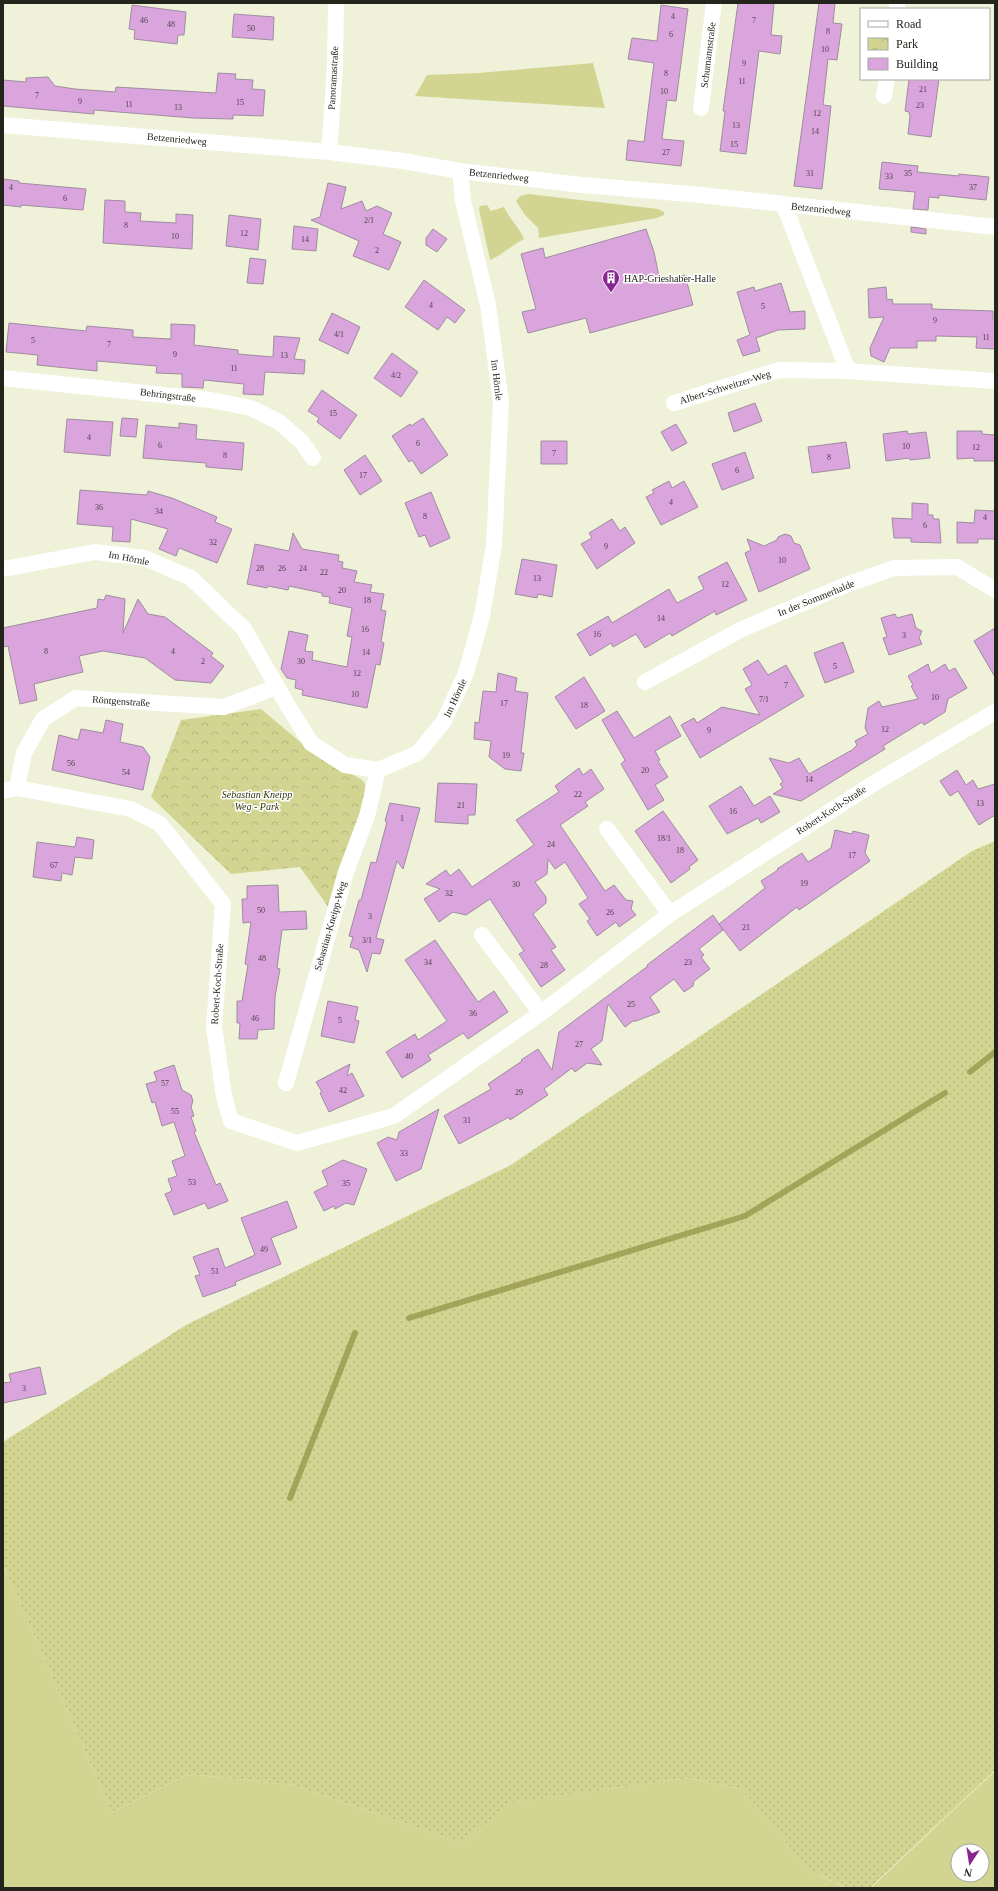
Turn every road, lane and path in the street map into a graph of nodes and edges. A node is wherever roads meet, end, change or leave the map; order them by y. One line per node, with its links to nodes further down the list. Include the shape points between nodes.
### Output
1 (336, 3): 7 (street, Panoramastraße, via 335,67)
2 (714, 3): 5 (street, Schumannstraße)
3 (887, 80): 4 (street)
4 (884, 96)
5 (701, 108)
6 (3, 125): 7 (street, Betzenriedweg)
7 (329, 152): 8 (street, Betzenriedweg)
8 (460, 171): 9 (street, Betzenriedweg); 21 (street, Im Hörnle, via 463,201 488,305 501,402 494,545 482,616 466,673 444,722 418,753)
9 (784, 205): 10 (street, Betzenriedweg); 11 (street)
10 (995, 227)
11 (848, 371): 13 (street, Albert-Schweitzer-Weg); 14 (street, Albert-Schweitzer-Weg, via 779,370)
12 (3, 378): 15 (street, Behringstraße, via 211,400 251,408 279,422 302,442)
13 (995, 381)
14 (674, 402)
15 (313, 458)
16 (3, 569): 19 (street, Im Hörnle, via 95,552 145,558 191,578 244,629)
17 (995, 590): 18 (street, In der Sommerhalde, via 958,567 894,568 846,585 742,629)
18 (645, 682)
19 (276, 686): 21 (street, Im Hörnle, via 311,742 345,766); 22 (street, Röntgenstraße, via 224,707 76,698 43,719 24,753)
20 (995, 712): 24 (street, Robert-Koch-Straße, via 871,784)
21 (378, 770): 27 (street, Sebastian-Kneipp-Weg, via 367,816 346,872)
22 (10, 790): 26 (street, Robert-Koch-Straße, via 131,809 160,824 223,904 214,1027 224,1096 231,1121 297,1143 394,1116)
23 (607, 829): 24 (street)
24 (670, 914): 26 (street, Robert-Koch-Straße)
25 (482, 935): 26 (street)
26 (541, 1013)
27 (286, 1083)

